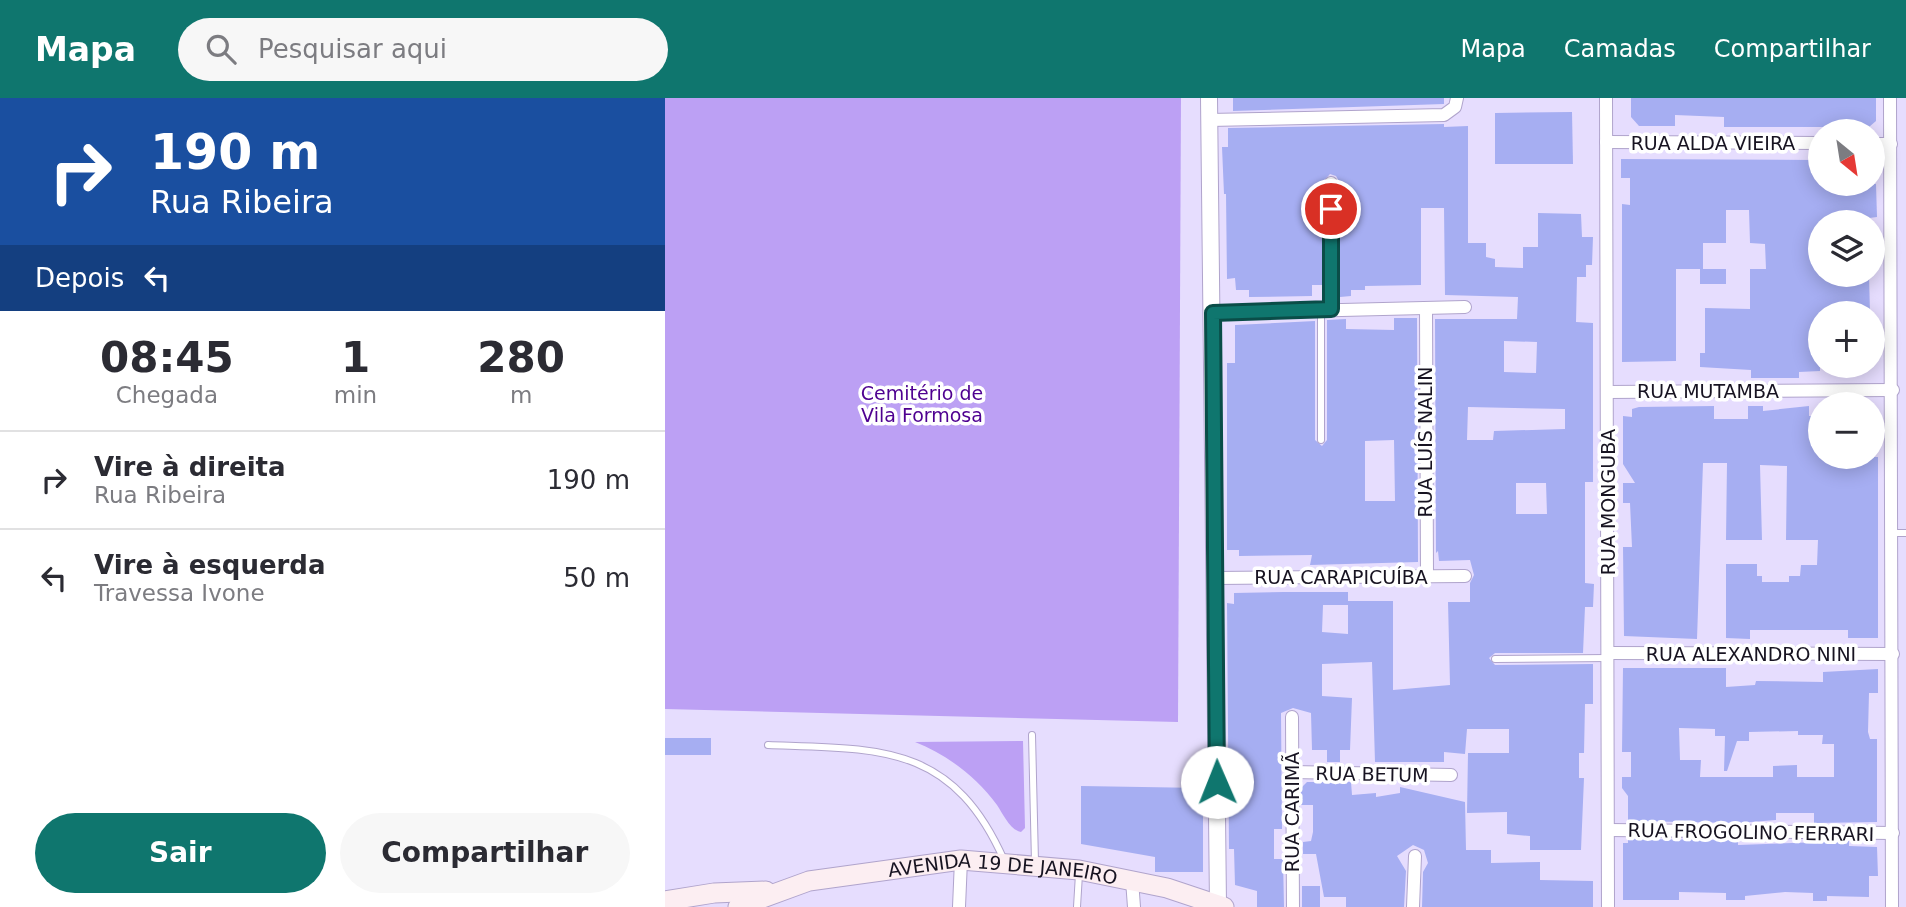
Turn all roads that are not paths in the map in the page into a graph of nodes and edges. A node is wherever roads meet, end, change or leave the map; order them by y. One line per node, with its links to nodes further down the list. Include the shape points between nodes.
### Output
1 (1209, 98): 5 (street)
2 (1457, 98): 5 (street, via 1455,107 1444,115)
3 (1606, 98): 6 (street, RUA MONGUBA)
4 (1891, 98): 9 (street)
5 (1209, 120): 14 (street)
6 (1606, 142): 7 (street, RUA ALDA VIEIRA); 16 (street, RUA MONGUBA)
7 (1808, 143)
8 (1885, 144): 9 (street)
9 (1891, 144): 15 (street)
10 (1331, 183): 13 (street)
11 (1465, 307): 12 (street)
12 (1426, 308): 13 (street); 20 (street, RUA LUÍS NALIN)
13 (1326, 309): 14 (street); 17 (lane)
14 (1213, 313): 21 (street)
15 (1892, 390): 16 (street, RUA MUTAMBA); 18 (street)
16 (1608, 392): 23 (street, RUA MONGUBA)
17 (1321, 440)
18 (1899, 533): 22 (street)
19 (1465, 576): 20 (street, RUA CARAPICUÍBA)
20 (1427, 577): 21 (street, RUA CARAPICUÍBA)
21 (1216, 578): 42 (street)
22 (1893, 654): 23 (street, RUA ALEXANDRO NINI); 26 (street)
23 (1608, 656): 24 (lane); 31 (street, RUA MONGUBA)
24 (1495, 659)
25 (1292, 717): 29 (street, RUA CARIMÃ)
26 (1899, 724): 32 (street)
27 (1031, 735): 36 (lane)
28 (768, 745): 35 (lane, via 883,751 930,768 974,804)
29 (1292, 772): 30 (street, RUA BETUM); 47 (street, RUA CARIMÃ)
30 (1451, 775)
31 (1609, 830): 32 (street, RUA FROGOLINO FERRARI); 49 (street, RUA MONGUBA)
32 (1893, 833): 50 (street)
33 (1415, 856): 48 (street)
34 (961, 860): 35 (main road, AVENIDA 19 DE JANEIRO); 39 (main road, AVENIDA 19 DE JANEIRO, via 810,881); 44 (street)
35 (1004, 861): 36 (main road, AVENIDA 19 DE JANEIRO)
36 (1035, 864): 37 (main road, AVENIDA 19 DE JANEIRO)
37 (1079, 870): 38 (main road, AVENIDA 19 DE JANEIRO); 45 (lane)
38 (1132, 880): 42 (main road, AVENIDA 19 DE JANEIRO); 46 (street)
39 (781, 890): 40 (main road, AVENIDA 19 DE JANEIRO); 43 (main road, AVENIDA 19 DE JANEIRO)
40 (715, 900): 41 (main road, AVENIDA 19 DE JANEIRO)
41 (665, 901)
42 (1221, 906)
43 (738, 907)
44 (959, 907)
45 (1077, 907)
46 (1134, 907)
47 (1293, 907)
48 (1413, 907)
49 (1608, 907)
50 (1892, 907)

